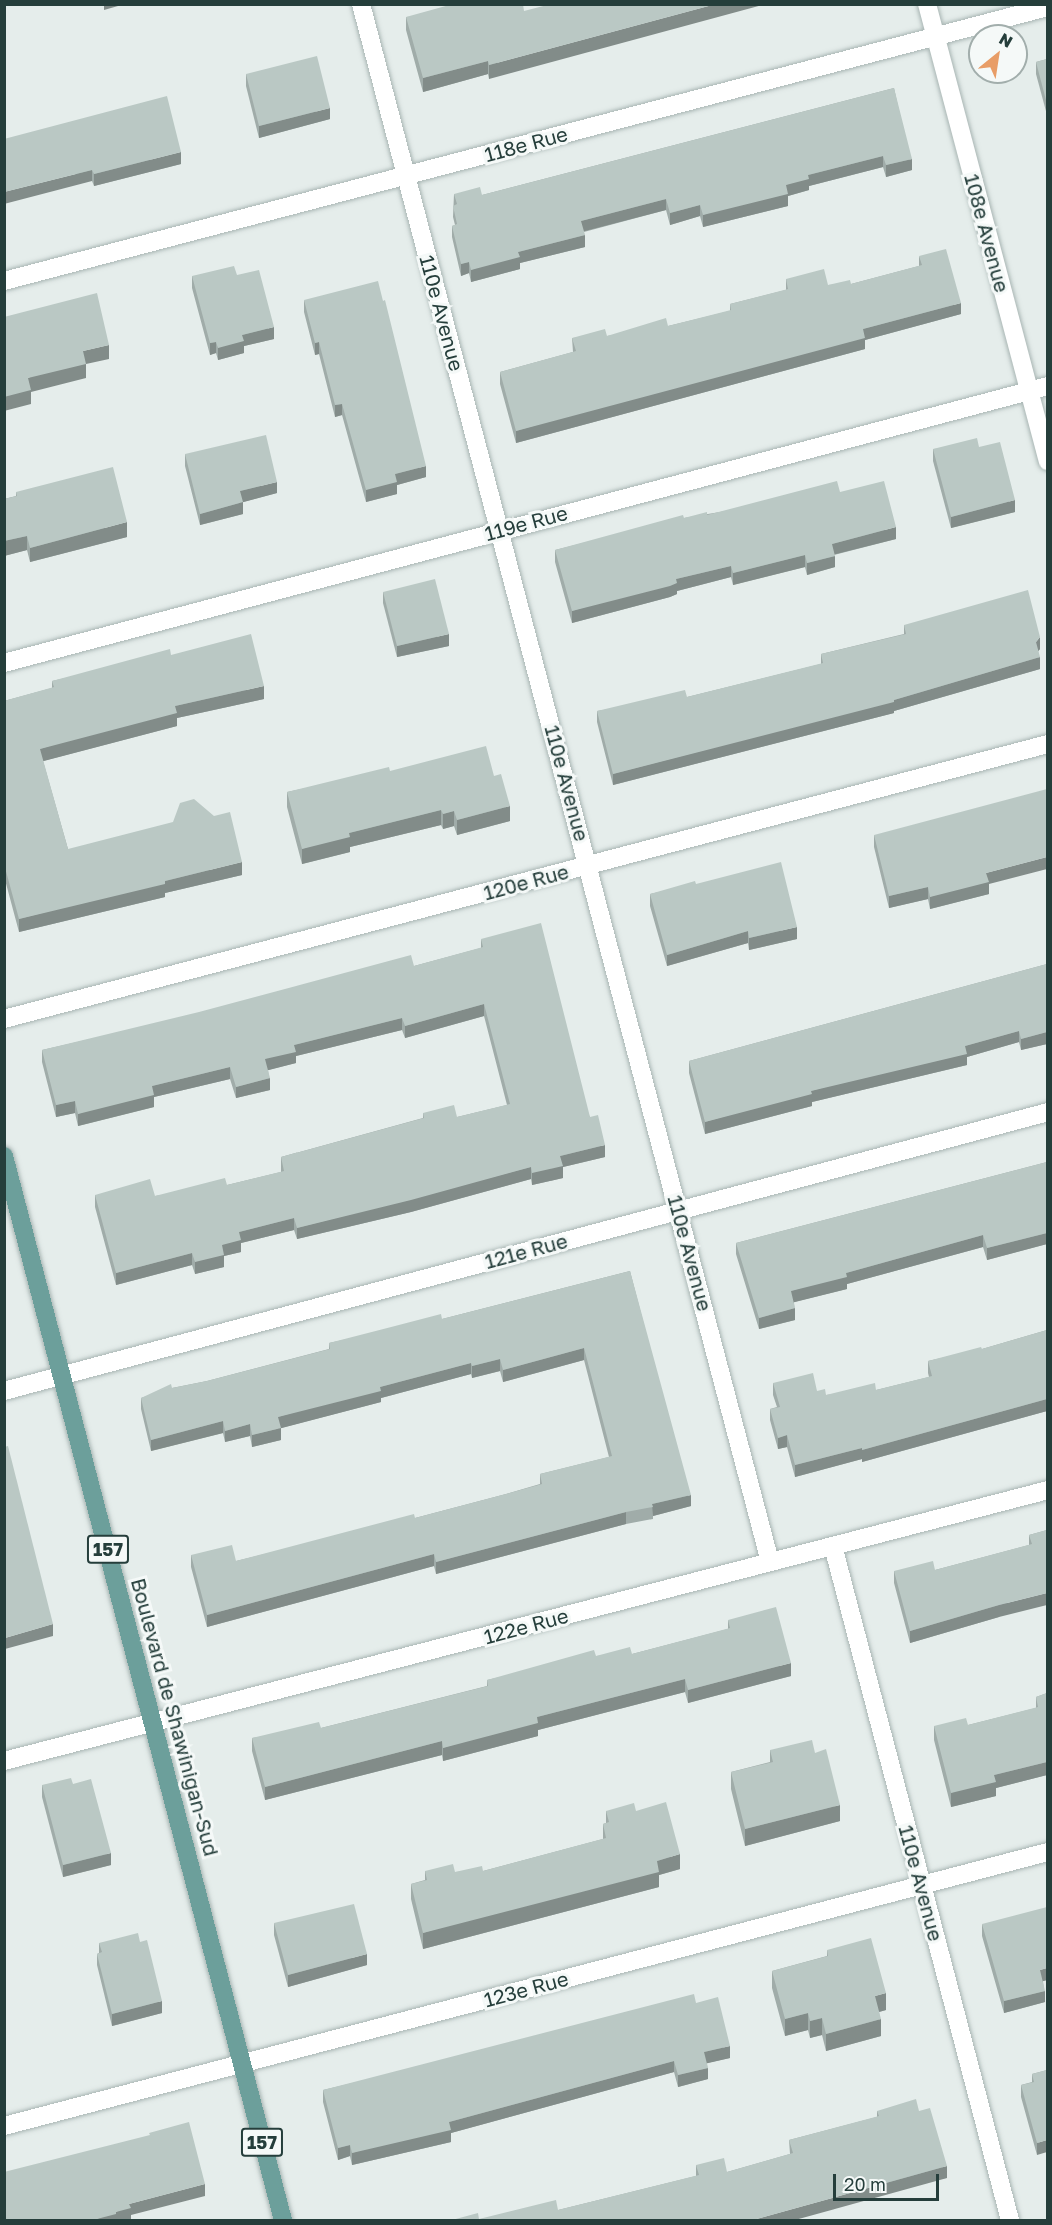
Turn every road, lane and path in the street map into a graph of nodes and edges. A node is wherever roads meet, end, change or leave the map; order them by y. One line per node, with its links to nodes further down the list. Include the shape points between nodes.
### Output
1 (361, 4): 5 (street, 110e Avenue)
2 (927, 4): 4 (street, 108e Avenue)
3 (1047, 7): 4 (street, 118e Rue)
4 (935, 36): 5 (street, 118e Rue); 8 (street, 108e Avenue)
5 (406, 175): 6 (street, 118e Rue); 10 (street, 110e Avenue)
6 (4, 281)
7 (1047, 386): 8 (street, 119e Rue)
8 (1029, 391): 9 (street, 108e Avenue); 10 (street, 119e Rue)
9 (1047, 461)
10 (498, 531): 11 (street, 119e Rue); 13 (street, 110e Avenue)
11 (4, 663)
12 (1047, 744): 13 (street, 120e Rue)
13 (589, 865): 14 (street, 120e Rue); 17 (street, 110e Avenue)
14 (4, 1019)
15 (1047, 1112): 17 (street, 121e Rue)
16 (4, 1156): 18 (main road, Boulevard de Shawinigan-Sud / 157)
17 (678, 1210): 18 (street, 121e Rue); 22 (street, 110e Avenue)
18 (63, 1375): 19 (street, 121e Rue); 23 (main road, Boulevard de Shawinigan-Sud / 157)
19 (4, 1391)
20 (1047, 1490): 21 (street, 122e Rue)
21 (833, 1546): 22 (street, 122e Rue); 26 (street, 110e Avenue)
22 (770, 1562): 23 (street, 122e Rue)
23 (153, 1722): 24 (street, 122e Rue); 27 (main road, Boulevard de Shawinigan-Sud / 157)
24 (4, 1761)
25 (1047, 1852): 26 (street, 123e Rue)
26 (922, 1885): 27 (street, 123e Rue); 30 (street, 110e Avenue)
27 (242, 2064): 28 (street, 123e Rue); 29 (main road, Boulevard de Shawinigan-Sud / 157)
28 (4, 2126)
29 (283, 2220)
30 (1010, 2220)

